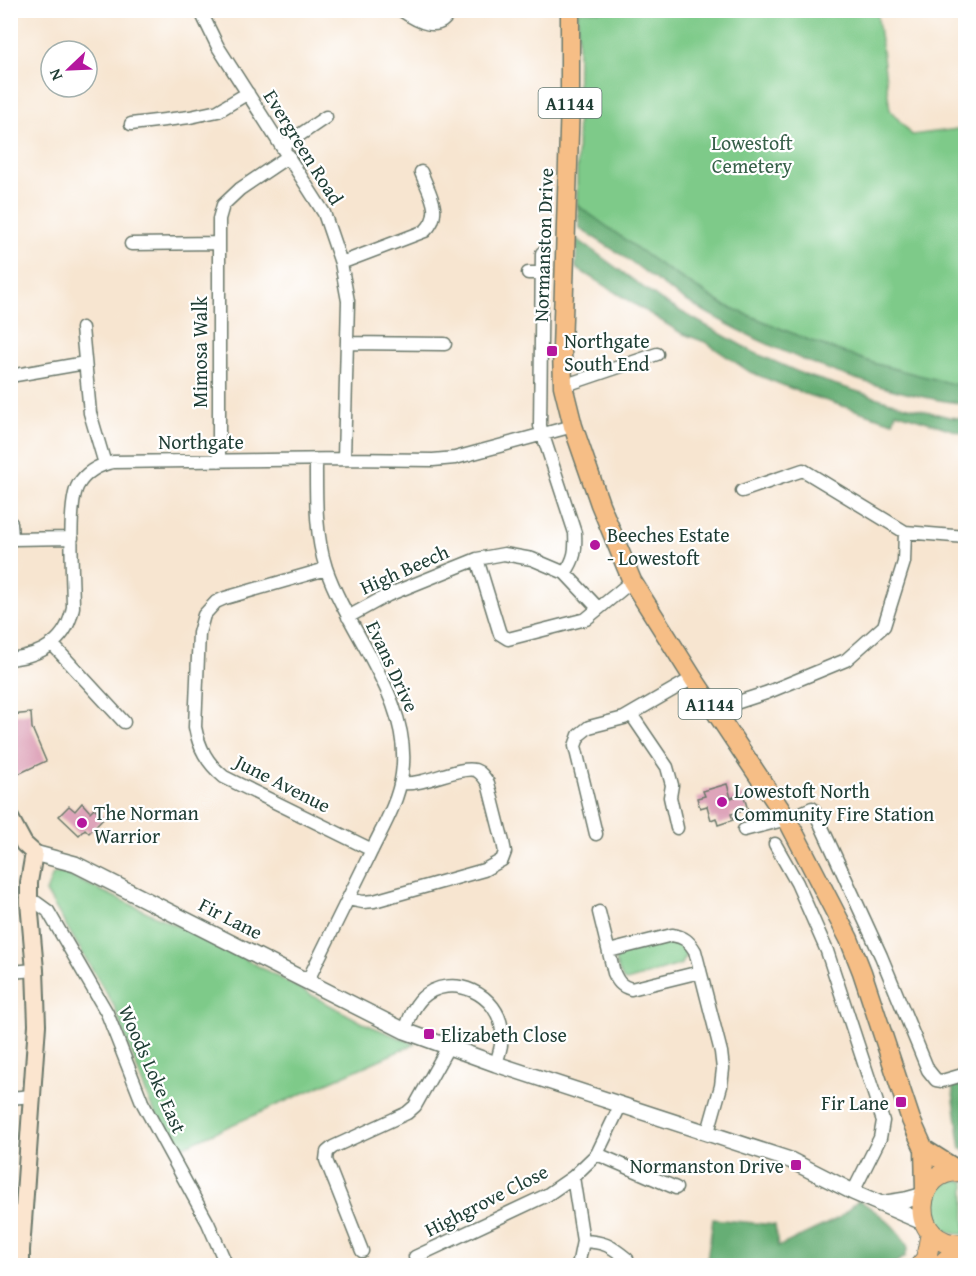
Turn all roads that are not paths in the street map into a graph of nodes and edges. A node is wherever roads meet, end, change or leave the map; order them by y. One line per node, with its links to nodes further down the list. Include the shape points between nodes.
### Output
1 (200, 10): 5 (street, Evergreen Road)
2 (401, 10): 3 (street, via 432,25 443,21)
3 (450, 10)
4 (570, 10): 22 (main road, Normanston Drive / A1144)
5 (248, 93): 7 (street, via 218,111); 8 (street, Evergreen Road)
6 (326, 117): 8 (street, Mimosa Walk)
7 (131, 124)
8 (285, 152): 10 (street, Mimosa Walk, via 223,205); 13 (street, Evergreen Road, via 324,213)
9 (421, 172): 13 (street, via 436,211 434,222 425,231)
10 (218, 243): 11 (street); 27 (street, Mimosa Walk)
11 (130, 244)
12 (542, 253): 15 (street)
13 (341, 263): 17 (street, Evergreen Road, via 348,301)
14 (528, 273): 15 (street)
15 (542, 273): 24 (street)
16 (82, 328): 20 (street)
17 (347, 344): 18 (street); 25 (street, Evergreen Road)
18 (445, 344)
19 (657, 354): 22 (street)
20 (85, 363): 21 (street); 28 (street, via 90,413)
21 (10, 376)
22 (563, 386): 23 (main road, Normanston Drive / A1144)
23 (573, 426): 24 (street, Northgate); 37 (main road, Normanston Drive / A1144)
24 (542, 434): 25 (street, Northgate, via 454,458); 36 (street, via 574,533 576,549)
25 (344, 459): 26 (street, Northgate)
26 (316, 460): 27 (street, Northgate); 35 (street, Evans Drive, via 317,529)
27 (219, 461): 28 (street, Northgate)
28 (105, 464): 33 (street, via 78,485)
29 (742, 491): 31 (street, via 802,470)
30 (11, 523): 33 (street, via 13,545)
31 (905, 532): 32 (street); 43 (street, via 904,562 884,626 846,660)
32 (966, 537)
33 (72, 538): 40 (street, via 71,620)
34 (477, 559): 36 (street, High Beech, via 504,554); 38 (street, High Beech, via 500,634 508,639 586,619); 39 (street, High Beech, via 388,595)
35 (327, 569): 39 (street, Evans Drive); 53 (street, June Avenue, via 225,598 208,609 198,633 197,740 208,762 224,777)
36 (565, 573): 38 (street, High Beech)
37 (632, 581): 38 (street, High Beech); 42 (main road, Normanston Drive / A1144)
38 (598, 608)
39 (348, 617): 46 (street, Evans Drive, via 396,712 403,744)
40 (53, 645): 41 (street, via 32,656); 45 (street)
41 (10, 659)
42 (693, 678): 43 (main road, Normanston Drive / A1144); 44 (street)
43 (714, 710): 48 (main road, Normanston Drive / A1144)
44 (631, 714): 49 (street, via 666,767); 51 (street, via 589,727 576,740)
45 (124, 722)
46 (401, 783): 53 (street, Evans Drive); 57 (street, via 415,784 467,770 483,775 503,842 502,860 484,870 374,901)
47 (10, 818): 54 (main road, via 24,844)
48 (787, 819): 50 (street); 55 (main road, Normanston Drive / A1144); 68 (street, via 814,810 928,1070 942,1081)
49 (677, 828)
50 (744, 830)
51 (596, 834)
52 (775, 844): 56 (street)
53 (372, 849): 57 (street, Evans Drive)
54 (34, 853): 58 (main road); 64 (street, Fir Lane, via 75,864)
55 (815, 873): 56 (street); 73 (main road, Normanston Drive / A1144, via 862,972)
56 (797, 883): 78 (street, via 827,951 883,1121 880,1138)
57 (348, 899): 64 (street, Evans Drive)
58 (29, 902): 61 (main road); 88 (street, Woods Loke East, via 48,911 107,1012 142,1102)
59 (599, 912): 60 (street)
60 (609, 951): 63 (street, via 666,936 683,937 695,951); 63 (street, via 617,981 631,989)
61 (35, 970): 62 (street); 69 (main road, via 37,1025)
62 (10, 972)
63 (700, 972): 72 (street, via 723,1069)
64 (308, 980): 65 (street, Fir Lane)
65 (405, 1031): 66 (street, Fir Lane); 67 (street, via 415,1007 429,993 458,986 473,990 500,1019 502,1042)
66 (448, 1047): 67 (street, Fir Lane); 84 (street, via 415,1106 407,1113 327,1152 326,1160)
67 (496, 1064): 71 (street, Fir Lane)
68 (966, 1074)
69 (32, 1096): 70 (street); 87 (main road)
70 (10, 1098)
71 (621, 1104): 72 (street, Fir Lane); 74 (street, Highgrove Close)
72 (708, 1132): 78 (street, Fir Lane, via 790,1160)
73 (924, 1149): 75 (main road); 79 (main road, Normanston Drive / A1144)
74 (597, 1154): 76 (street, Highgrove Close); 77 (street)
75 (963, 1171): 79 (highway, via 939,1176)
76 (573, 1177): 82 (street, Highgrove Close); 85 (street, Highgrove Close, via 547,1195)
77 (676, 1188)
78 (853, 1192): 80 (street, Fir Lane)
79 (924, 1193): 80 (street); 81 (highway, via 922,1214)
80 (880, 1204): 81 (street, Fir Lane)
81 (928, 1228): 83 (highway, via 946,1243); 90 (highway, via 926,1259)
82 (583, 1241): 86 (street, via 603,1242); 89 (street, Highgrove Close)
83 (965, 1244): 91 (highway)
84 (362, 1251)
85 (415, 1257)
86 (627, 1258)
87 (21, 1266)
88 (227, 1266)
89 (579, 1266)
90 (920, 1266)
91 (940, 1266)

